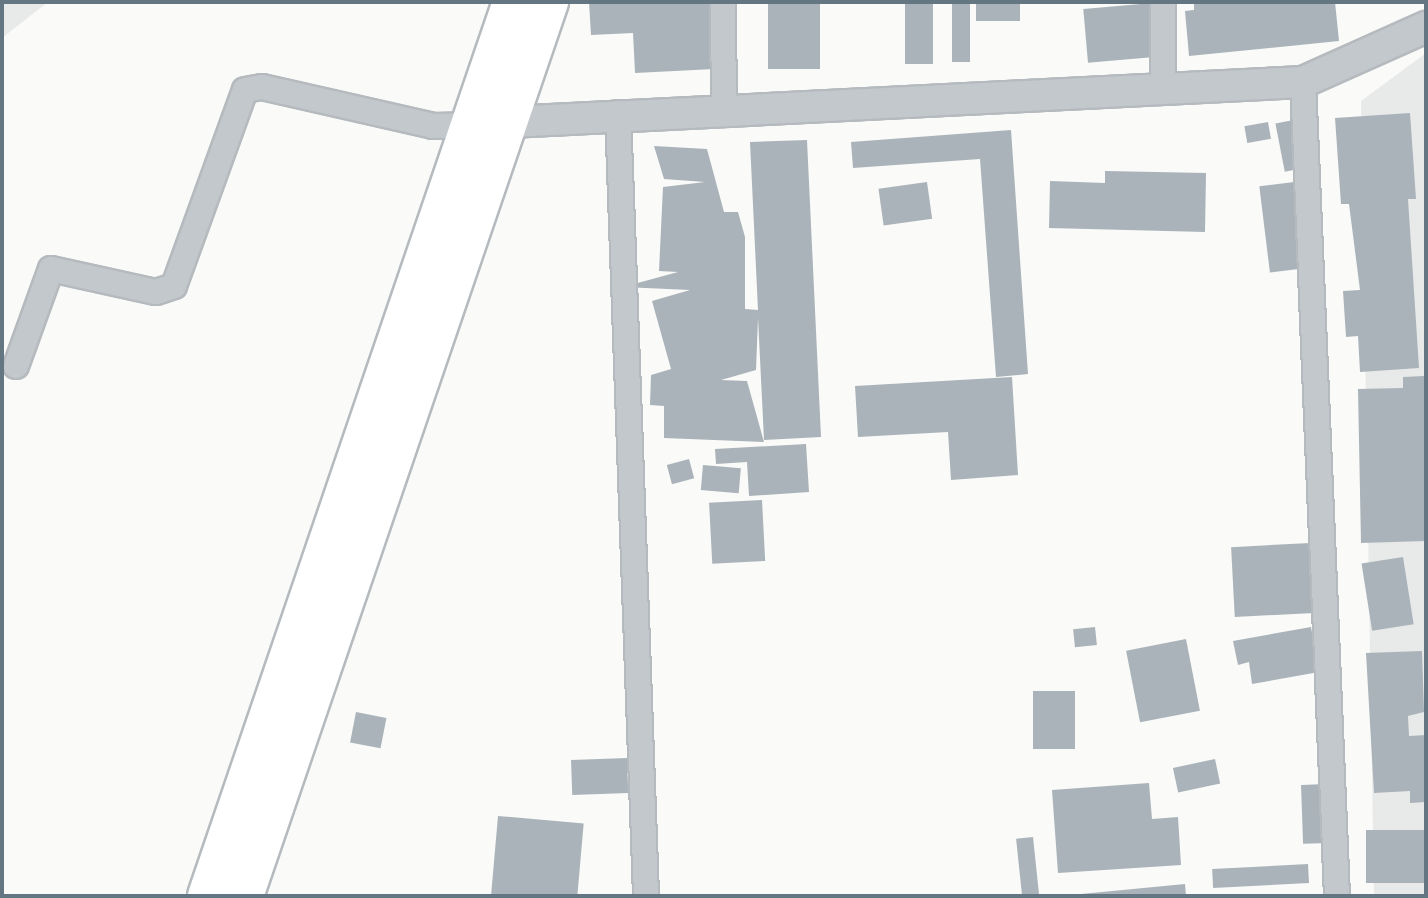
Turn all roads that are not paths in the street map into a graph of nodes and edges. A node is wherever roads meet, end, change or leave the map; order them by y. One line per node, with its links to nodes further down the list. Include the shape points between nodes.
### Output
1 (512, 2): 10 (main road)
2 (549, 2): 10 (main road)
3 (723, 2): 8 (street)
4 (1163, 2): 7 (street)
5 (1426, 27): 6 (street)
6 (1303, 82): 7 (street); 16 (street)
7 (1163, 89): 8 (street)
8 (724, 108): 9 (street)
9 (618, 113): 10 (street); 15 (street)
10 (490, 123): 11 (street, via 433,126 262,88 245,90 174,286 156,292 51,269); 12 (main road)
11 (16, 366)
12 (277, 744): 13 (main road); 14 (main road)
13 (207, 896)
14 (244, 896)
15 (646, 896)
16 (1337, 896)

